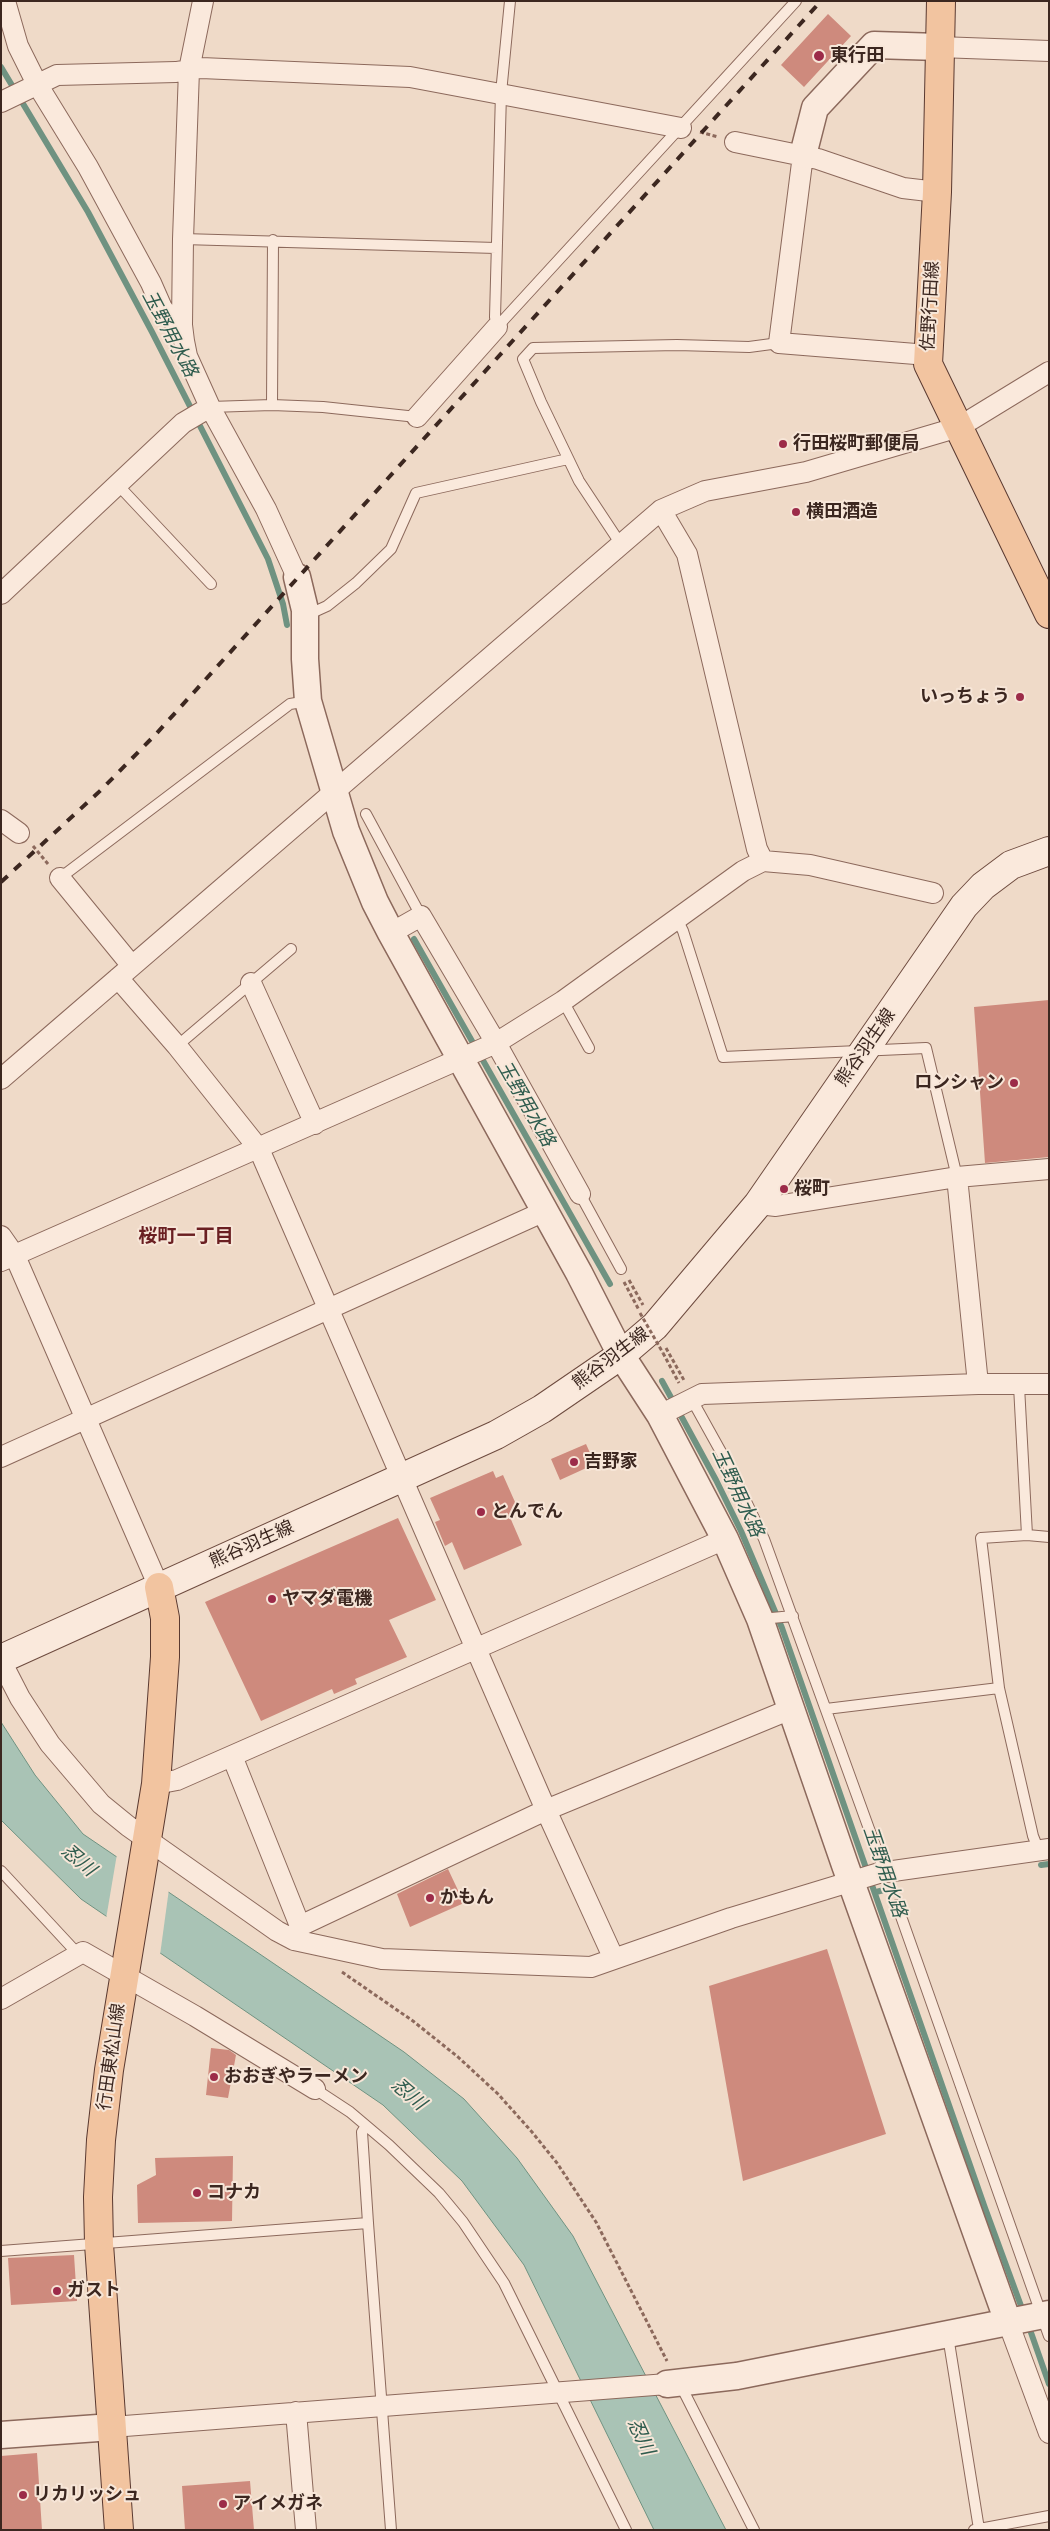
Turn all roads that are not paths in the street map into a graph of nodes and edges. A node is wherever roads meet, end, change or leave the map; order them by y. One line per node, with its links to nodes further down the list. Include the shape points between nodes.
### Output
1 (203, 1): 8 (street)
2 (510, 1): 9 (lane)
3 (796, 1): 11 (lane)
4 (941, 1): 6 (main road, 佐野行田線)
5 (9, 6): 10 (street, via 18,46)
6 (939, 47): 7 (street); 13 (street, via 874,45 815,108); 14 (main road, 佐野行田線)
7 (1049, 51)
8 (189, 70): 9 (street, via 394,76); 10 (street, via 57,75); 15 (street)
9 (501, 93): 11 (street); 17 (lane)
10 (18, 94): 18 (street, via 88,167 162,308)
11 (681, 128): 19 (lane)
12 (735, 142): 13 (street)
13 (803, 156): 14 (street, via 903,188); 20 (street)
14 (937, 192): 21 (main road, 佐野行田線)
15 (183, 239): 16 (lane); 18 (street)
16 (274, 240): 17 (lane); 23 (lane)
17 (496, 248): 19 (lane)
18 (182, 325): 24 (street)
19 (497, 327): 25 (street)
20 (779, 343): 21 (street); 27 (lane, via 749,347 533,348 523,359)
21 (928, 355): 26 (main road, 佐野行田線, via 928,364)
22 (1049, 372): 26 (street)
23 (272, 405): 24 (lane); 25 (lane)
24 (197, 415): 28 (street); 31 (street, via 266,509)
25 (417, 417)
26 (959, 427): 29 (street, via 806,472 705,490); 35 (main road, 佐野行田線)
27 (568, 459): 30 (lane, via 592,503); 34 (lane, via 416,493 391,549 327,606 316,611)
28 (118, 485): 32 (lane); 33 (street)
29 (661, 510): 30 (street); 42 (street, via 687,554 757,849)
30 (620, 543): 37 (street)
31 (297, 577): 34 (street)
32 (211, 584)
33 (1, 594)
34 (305, 610): 36 (street)
35 (1049, 614)
36 (308, 701): 37 (street); 43 (lane, via 290,704)
37 (333, 792): 47 (street, via 375,902); 49 (street)
38 (366, 814): 45 (lane)
39 (1, 820): 40 (street)
40 (18, 833)
41 (1049, 851): 55 (main road, 熊谷羽生線, via 1011,865 983,886 964,906)
42 (763, 861): 44 (street, via 810,864); 46 (street, via 743,871)
43 (60, 878): 49 (street)
44 (933, 893)
45 (422, 916): 47 (street); 54 (street)
46 (677, 919): 51 (street); 55 (lane, via 723,1057)
47 (391, 933): 54 (street)
48 (290, 949): 50 (lane)
49 (125, 972): 52 (street); 56 (street)
50 (251, 983): 52 (lane); 57 (street)
51 (563, 1001): 53 (lane); 54 (street)
52 (177, 1046): 58 (street)
53 (589, 1048)
54 (478, 1050): 57 (street); 61 (street); 63 (street)
55 (865, 1050): 60 (lane, via 926,1048); 62 (main road, 熊谷羽生線)
56 (1, 1079)
57 (315, 1124): 58 (street)
58 (259, 1149): 65 (street); 67 (street)
59 (1049, 1169): 60 (street)
60 (957, 1177): 62 (street, via 776,1206); 69 (street)
61 (580, 1194): 66 (lane)
62 (758, 1204): 68 (main road, 熊谷羽生線, via 655,1326)
63 (545, 1211): 67 (street); 68 (street)
64 (1, 1236): 65 (street)
65 (8, 1259): 74 (street)
66 (621, 1269)
67 (328, 1309): 74 (street); 76 (street)
68 (621, 1355): 73 (street); 76 (main road, 熊谷羽生線, via 496,1435)
69 (978, 1384): 71 (street); 72 (street)
70 (1049, 1384): 71 (street)
71 (1019, 1386): 77 (lane)
72 (686, 1392): 73 (street); 81 (lane, via 731,1470 764,1539)
73 (662, 1414): 79 (street)
74 (86, 1419): 75 (street); 80 (street)
75 (1, 1457)
76 (402, 1478): 80 (main road, 熊谷羽生線); 83 (street)
77 (1027, 1535): 78 (lane); 85 (lane, via 982,1538)
78 (1049, 1537)
79 (725, 1539): 82 (street); 83 (street)
80 (159, 1587): 84 (main road, 熊谷羽生線); 89 (main road, 行田東松山線, via 165,1618 165,1657)
81 (792, 1616): 82 (lane); 87 (lane)
82 (765, 1618): 86 (street)
83 (477, 1650): 88 (street); 90 (street)
84 (1, 1660): 91 (street, via 20,1698 50,1744 101,1804)
85 (999, 1688): 87 (lane); 92 (lane, via 1033,1836)
86 (791, 1709): 90 (street); 94 (street)
87 (826, 1709): 94 (lane)
88 (232, 1756): 89 (street, via 177,1780); 96 (street)
89 (156, 1784): 91 (main road, 行田東松山線)
90 (546, 1810): 96 (street); 98 (street)
91 (146, 1843): 96 (street, via 277,1931); 99 (main road, 行田東松山線)
92 (1044, 1850): 94 (street)
93 (1, 1871): 97 (lane)
94 (869, 1876): 98 (street); 106 (street)
95 (897, 1905): 106 (lane)
96 (297, 1933): 98 (street, via 382,1959 592,1967)
97 (77, 1953): 99 (street, via 83,1952); 100 (street)
98 (614, 1959)
99 (125, 1968): 101 (street); 104 (main road, 行田東松山線, via 101,2140)
100 (1, 1999)
101 (315, 2089): 102 (lane)
102 (366, 2126): 103 (lane, via 362,2132); 109 (lane, via 422,2176 463,2222 504,2283)
103 (368, 2223): 104 (lane); 110 (lane, via 382,2392)
104 (98, 2244): 105 (lane); 112 (main road, 行田東松山線)
105 (1, 2251)
106 (1033, 2321): 107 (street); 113 (street)
107 (948, 2335): 108 (street, via 738,2376); 116 (lane)
108 (672, 2378): 109 (street); 121 (lane)
109 (564, 2393): 110 (street); 120 (lane)
110 (380, 2406): 111 (street); 119 (lane)
111 (296, 2412): 112 (street); 118 (street)
112 (112, 2426): 114 (street); 117 (main road, 行田東松山線)
113 (1049, 2433)
114 (1, 2436)
115 (1049, 2516): 116 (lane)
116 (977, 2529)
117 (120, 2530)
118 (306, 2530)
119 (391, 2530)
120 (626, 2530)
121 (754, 2530)

